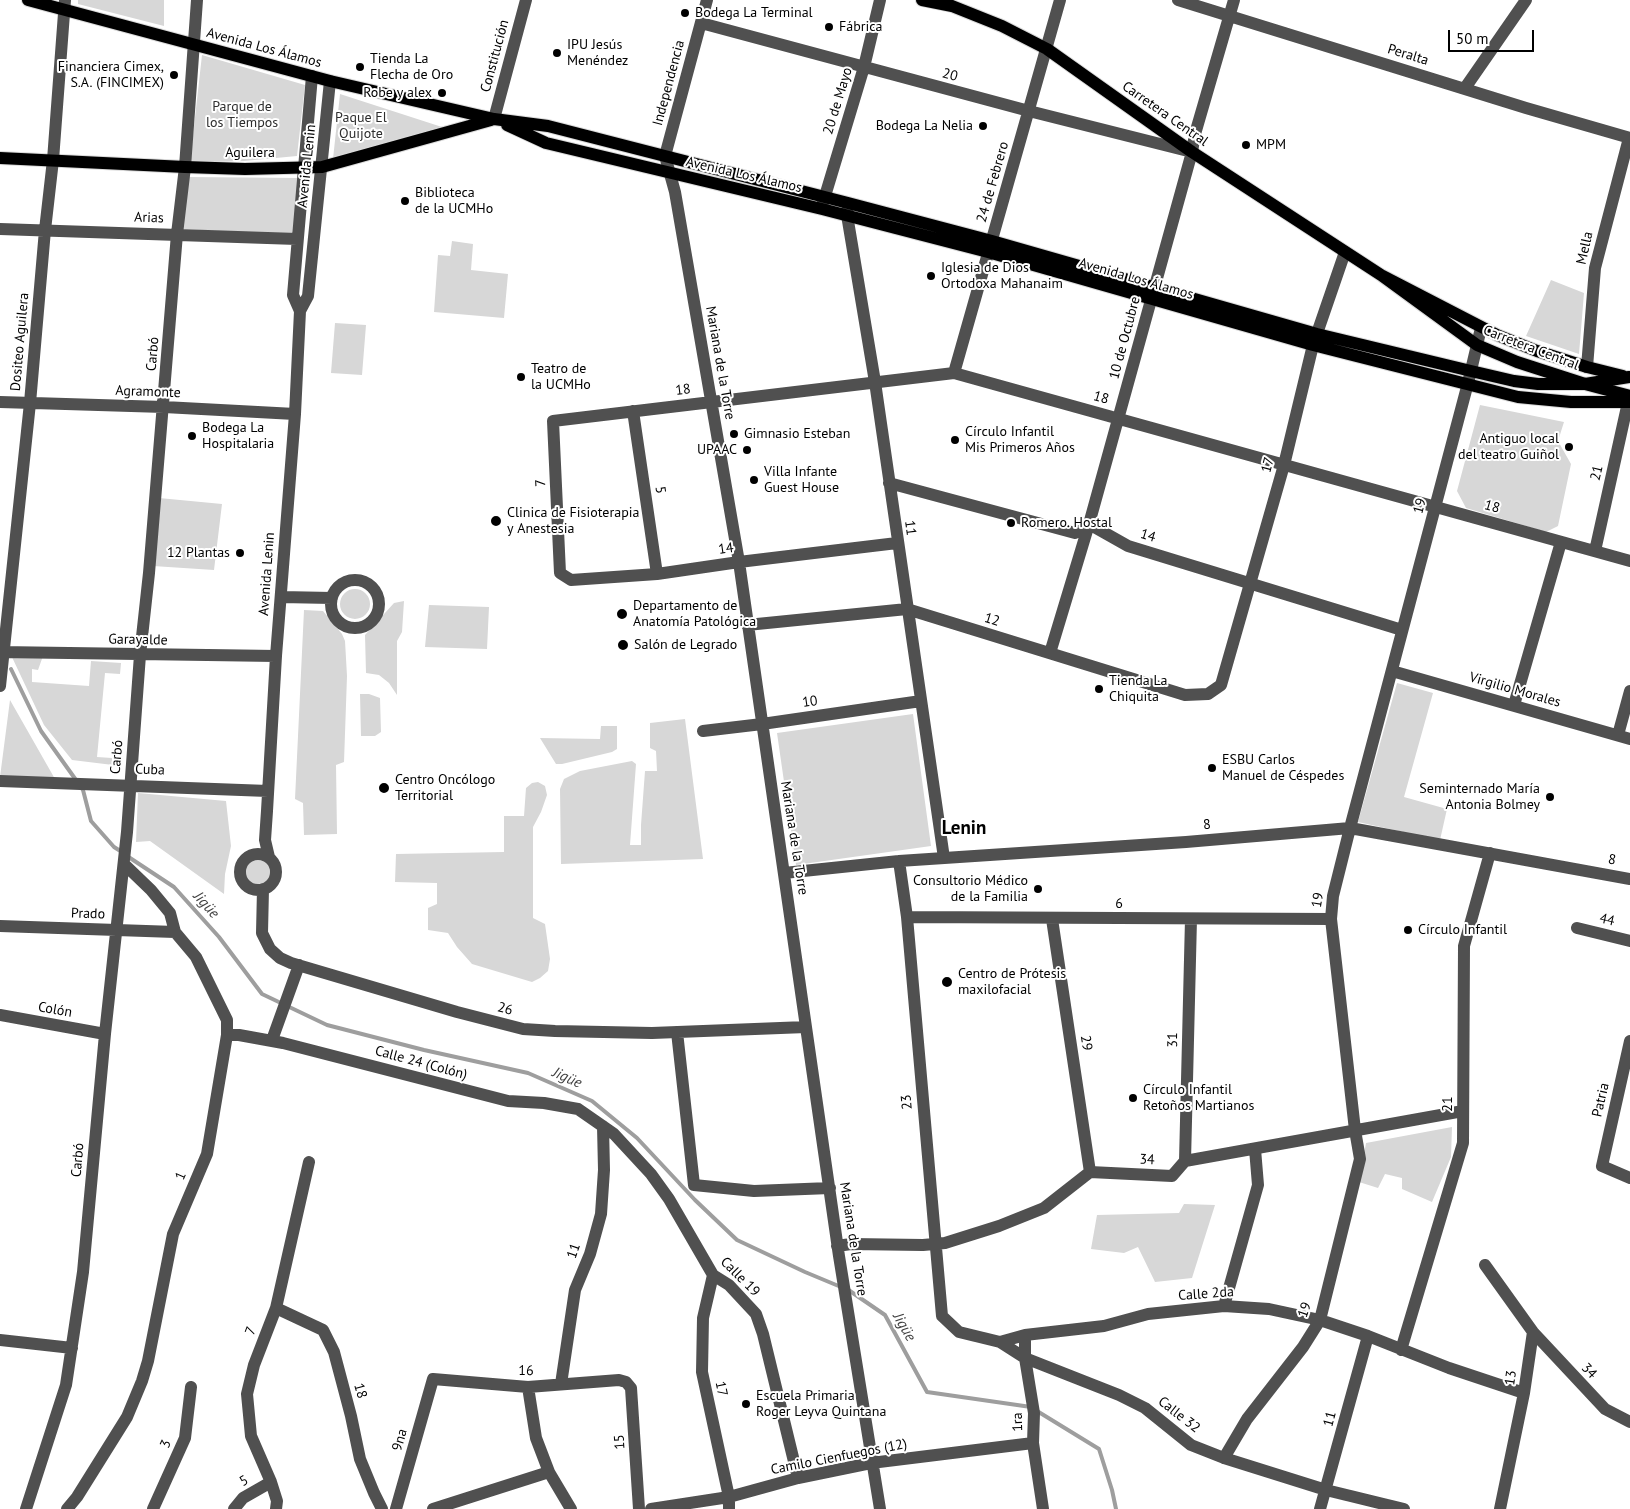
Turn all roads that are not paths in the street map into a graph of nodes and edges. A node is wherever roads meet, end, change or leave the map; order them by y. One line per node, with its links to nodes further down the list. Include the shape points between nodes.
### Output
1 (28, 0): 11 (main road, Avenida Los Álamos)
2 (198, 0): 14 (street, Carbó)
3 (526, 0): 21 (street, Constitución)
4 (707, 0): 13 (street, Independencia)
5 (880, 0): 16 (street, 20 de Mayo)
6 (922, 0): 15 (main road, Carretera Central, via 952,6)
7 (1060, 0): 15 (street, 24 de Febrero)
8 (1178, 0): 12 (street, Peralta)
9 (1234, 0): 12 (street, 10 de Octubre)
10 (1526, 0): 19 (street)
11 (65, 5): 14 (main road, Avenida Los Álamos); 26 (street, Dositeo Aguilera)
12 (1229, 15): 19 (street, Peralta); 23 (street, 10 de Octubre)
13 (701, 23): 16 (street, 20); 24 (street, Independencia)
14 (194, 45): 17 (main road, Avenida Los Álamos); 28 (street, Carbó)
15 (1047, 49): 20 (street, 24 de Febrero); 23 (main road, Carretera Central)
16 (864, 67): 20 (street, 20); 31 (street, 20 de Mayo)
17 (312, 76): 18 (main road, Avenida Los Álamos); 29 (street, Avenida Lenin)
18 (330, 81): 21 (main road, Avenida Los Álamos); 27 (street, Avenida Lenin)
19 (1465, 88): 22 (street, Peralta)
20 (1029, 111): 23 (street, 20); 37 (street, 24 de Febrero)
21 (494, 119): 24 (main road, Avenida Los Álamos, via 548,126); 27 (main road, Aguilera); 30 (main road, Avenida Los Álamos, via 546,143)
22 (1629, 138): 45 (street, Mella, via 1594,268)
23 (1192, 152): 38 (main road, Carretera Central); 40 (street, 10 de Octubre)
24 (665, 156): 30 (street, Independencia); 31 (main road, Avenida Los Álamos)
25 (0, 158): 26 (main road, Aguilera)
26 (54, 160): 28 (main road, Aguilera); 34 (street, Dositeo Aguilera)
27 (322, 167): 29 (main road, Aguilera); 41 (street, Avenida Lenin, via 308,296)
28 (185, 168): 29 (main road, Aguilera); 35 (street, Carbó)
29 (304, 168): 36 (street, Avenida Lenin)
30 (669, 173): 31 (main road, Avenida Los Álamos); 53 (street, Mariana de la Torre)
31 (823, 203): 32 (main road, Avenida Los Álamos)
32 (847, 209): 37 (main road, Avenida Los Álamos); 49 (street, 11)
33 (0, 229): 34 (street, Arias)
34 (45, 230): 35 (street, Arias); 54 (street, Dositeo Aguilera)
35 (178, 234): 36 (street, Arias); 55 (street, Carbó)
36 (297, 239): 41 (street, Avenida Lenin, via 293,295)
37 (990, 246): 40 (main road, Avenida Los Álamos); 46 (street, 24 de Febrero)
38 (1344, 252): 39 (main road, Carretera Central); 43 (street, 17)
39 (1381, 276): 42 (main road, Carretera Central); 44 (main road, Carretera Central)
40 (1153, 293): 43 (main road, Avenida Los Álamos); 58 (street, 10 de Octubre)
41 (300, 311): 57 (street, Avenida Lenin)
42 (1481, 328): 44 (street, 19); 45 (main road, Carretera Central)
43 (1315, 339): 47 (main road, Avenida Los Álamos); 60 (street, 17)
44 (1477, 345): 47 (street, 19); 50 (main road, Carretera Central)
45 (1587, 367): 48 (main road, Carretera Central)
46 (954, 373): 49 (street, 18); 58 (street, 18)
47 (1469, 377): 50 (main road, Avenida Los Álamos); 51 (main road, Avenida Los Álamos, via 1518,397 1571,402); 62 (street, 19)
48 (1629, 377): 50 (main road)
49 (875, 382): 53 (street, 18); 61 (street, 11)
50 (1585, 384): 51 (main road, Carretera Central)
51 (1630, 400): 66 (street, 21)
52 (0, 402): 54 (street, Agramonte)
53 (712, 402): 56 (street, 18); 68 (street, Mariana de la Torre)
54 (30, 403): 55 (street, Agramonte); 77 (street, Dositeo Aguilera)
55 (164, 407): 57 (street, Agramonte); 79 (street, Carbó)
56 (633, 411): 59 (street, 18); 70 (street, 5)
57 (295, 414): 72 (street, Avenida Lenin)
58 (1118, 418): 60 (street, 18); 63 (street, 10 de Octubre)
59 (553, 420): 69 (street, 7)
60 (1284, 465): 62 (street, 18); 71 (street, 17)
61 (889, 484): 63 (street, via 1075,533); 65 (street, 11)
62 (1435, 507): 64 (street, 18); 76 (street, 19)
63 (1089, 524): 71 (street, 14, via 1128,546); 78 (street, 10 de Octubre)
64 (1561, 542): 66 (street, 18); 86 (street)
65 (897, 544): 68 (street, 14); 74 (street, 11)
66 (1594, 551): 67 (street, 18)
67 (1630, 561)
68 (739, 562): 70 (street, 14); 75 (street, Mariana de la Torre)
69 (560, 573): 70 (street, 14, via 571,580)
70 (657, 574)
71 (1250, 583): 76 (street, 14); 82 (street, 17)
72 (281, 596): 73 (street); 80 (street, Avenida Lenin)
73 (332, 598)
74 (907, 609): 75 (street, 12); 78 (street, 12); 85 (street, 11)
75 (747, 625): 87 (street, Mariana de la Torre)
76 (1402, 630): 81 (street, 19)
77 (2, 652): 79 (street, Garayalde); 83 (street, Dositeo Aguilera)
78 (1050, 653): 82 (street, 12, via 1184,695 1208,694)
79 (140, 655): 80 (street, Garayalde); 91 (street, Carbó)
80 (276, 656): 92 (street, Avenida Lenin)
81 (1392, 671): 86 (street, Virgilio Morales); 93 (street, 19)
82 (1220, 685)
83 (0, 686)
84 (1630, 692): 89 (street)
85 (921, 701): 87 (street, 10); 98 (street, 11)
86 (1514, 706): 89 (street, Virgilio Morales)
87 (762, 724): 88 (street, 10); 101 (street, Mariana de la Torre)
88 (703, 730)
89 (1624, 737)
90 (0, 781): 91 (street, Cuba)
91 (130, 784): 92 (street, Cuba); 100 (street, Carbó)
92 (268, 791): 94 (street, Avenida Lenin)
93 (1350, 828): 95 (street, 8); 98 (street, 8); 105 (street, 19)
94 (266, 840): 96 (street); 97 (street, Avenida Lenin)
95 (1490, 853): 102 (street, 8); 122 (street, 21, via 1464,946)
96 (253, 854): 97 (street); 103 (street, via 243,862 240,874 251,888)
97 (269, 857): 103 (street, Avenida Lenin, via 276,865 276,877)
98 (944, 858): 99 (street, 8)
99 (900, 861): 101 (street, 8); 104 (street, 23)
100 (124, 864): 110 (street, Carbó); 111 (street, 1, via 170,913)
101 (784, 873): 115 (street, Mariana de la Torre)
102 (1630, 879)
103 (263, 889): 113 (street, 26, via 262,933 265,942 280,958)
104 (907, 917): 106 (street, 6); 131 (street, 23)
105 (1331, 918): 107 (street, 6); 124 (street, 19)
106 (1052, 919): 107 (street, 6); 128 (street, 29)
107 (1191, 919): 127 (street, 31)
108 (0, 926): 110 (street, Prado)
109 (1577, 928): 112 (street, 44)
110 (117, 930): 111 (street, Prado); 117 (street, Carbó)
111 (175, 932): 118 (street, 1, via 196,957 226,1020)
112 (1630, 941)
113 (299, 965): 116 (street, 26, via 523,1029); 120 (street, via 280,1019)
114 (0, 1016): 117 (street, Colón)
115 (806, 1027): 116 (street, 26); 130 (street, Mariana de la Torre)
116 (677, 1032): 130 (street, via 694,1185 754,1191)
117 (105, 1034): 144 (street, Carbó, via 83,1272)
118 (227, 1035): 120 (street, Calle 24 (Colón)); 163 (street, 1, via 207,1154 173,1234 144,1375 127,1417)
119 (1630, 1041): 121 (street, Patria)
120 (278, 1042): 123 (street, Calle 24 (Colón), via 508,1101 578,1108)
121 (1627, 1066): 129 (street, Patria, via 1602,1166)
122 (1463, 1112): 124 (street, 34); 145 (street, 21, via 1464,1143)
123 (603, 1126): 134 (street, Calle 19, via 652,1174); 149 (street, 11, via 601,1214 590,1254 575,1290)
124 (1355, 1130): 125 (street, 34); 137 (street, 19, via 1360,1159)
125 (1255, 1149): 127 (street, 34); 135 (street, via 1258,1185)
126 (309, 1162): 136 (street, 7)
127 (1185, 1162): 128 (street, 34, via 1172,1176)
128 (1090, 1172): 131 (street, via 1044,1208 999,1226)
129 (1630, 1178)
130 (830, 1188): 132 (street, Mariana de la Torre)
131 (934, 1244): 132 (street); 138 (street, 23, via 942,1316)
132 (837, 1246): 156 (street, Mariana de la Torre)
133 (1485, 1265): 139 (street)
134 (713, 1275): 158 (street, Calle 19, via 729,1284 756,1314); 161 (street, 17, via 703,1318 702,1372)
135 (1224, 1306): 137 (street, Calle 2da, via 1270,1309); 140 (street, Calle 2da, via 1148,1314 1104,1326)
136 (276, 1308): 159 (street, 7, via 254,1365 247,1394 251,1436); 167 (street, 18, via 323,1330 334,1352 360,1459)
137 (1320, 1320): 141 (street, Calle 2da); 155 (street, 19, via 1247,1419)
138 (959, 1332): 143 (street, Calle 2da)
139 (1532, 1332): 152 (street, 13); 153 (street, 34, via 1605,1409)
140 (1025, 1335): 143 (street, Calle 2da); 146 (street, 1ra)
141 (1368, 1336): 145 (street, Calle 2da); 160 (street, 11)
142 (0, 1340): 144 (street)
143 (1000, 1342): 146 (street, Calle 32)
144 (72, 1348): 162 (street, Carbó, via 66,1385)
145 (1401, 1350): 152 (street, Calle 2da)
146 (1025, 1358): 154 (street, 1ra, via 1033,1408); 155 (street, Calle 32, via 1118,1394 1144,1408 1192,1446)
147 (433, 1379): 151 (street, 16); 168 (street, 9na)
148 (619, 1380): 149 (street, 16); 171 (street, 15, via 631,1388)
149 (561, 1384): 151 (street, 16)
150 (191, 1387): 164 (street, 3, via 185,1438)
151 (528, 1387): 157 (street, via 536,1438)
152 (1524, 1394): 177 (street, 13)
153 (1630, 1422)
154 (1033, 1443): 156 (street, Camilo Cienfuegos (12)); 174 (street, 1ra)
155 (1224, 1458): 160 (street, Calle 32)
156 (872, 1463): 158 (street, Camilo Cienfuegos (12)); 173 (street, Mariana de la Torre)
157 (549, 1472): 169 (street); 170 (street)
158 (798, 1478): 161 (street, Camilo Cienfuegos (12))
159 (271, 1482): 165 (street, 5, via 243,1498); 166 (street, 7)
160 (1326, 1490): 175 (street, 11); 176 (street, Calle 32)
161 (729, 1503): 172 (street, Camilo Cienfuegos (12))
162 (26, 1509)
163 (67, 1509)
164 (152, 1509)
165 (234, 1509)
166 (276, 1509)
167 (382, 1509)
168 (396, 1509)
169 (433, 1509)
170 (571, 1509)
171 (639, 1509)
172 (651, 1509)
173 (880, 1509)
174 (1043, 1509)
175 (1320, 1509)
176 (1404, 1509)
177 (1500, 1509)

